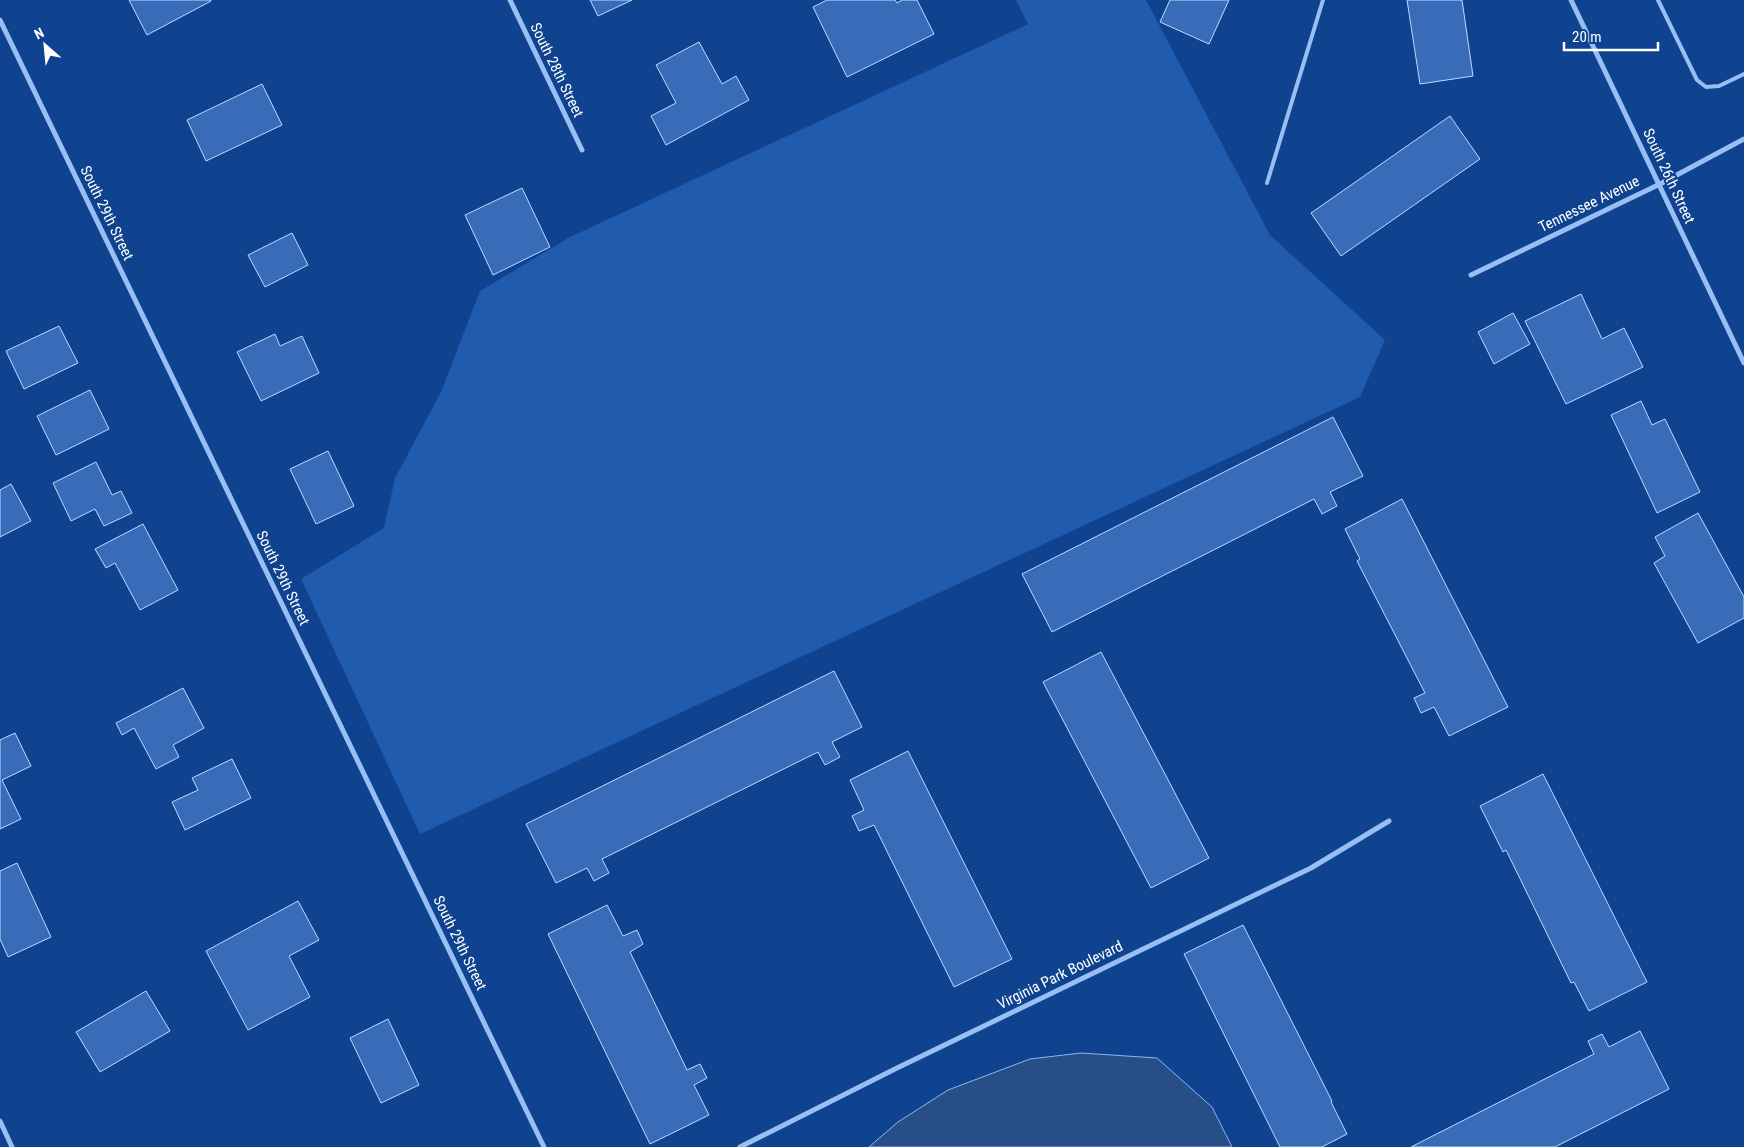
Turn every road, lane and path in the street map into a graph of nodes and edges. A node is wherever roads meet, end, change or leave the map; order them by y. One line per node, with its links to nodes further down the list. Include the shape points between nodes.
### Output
1 (510, 0): 9 (street, South 28th Street)
2 (1323, 0): 10 (lane)
3 (1571, 0): 11 (street, South 26th Street)
4 (1658, 0): 6 (lane, via 1697,80 1706,87 1712,87)
5 (0, 20): 17 (street, South 29th Street)
6 (1742, 75): 7 (lane)
7 (1744, 82)
8 (1744, 139): 11 (street, Tennessee Avenue)
9 (582, 150)
10 (1267, 183)
11 (1660, 184): 12 (street, Tennessee Avenue); 13 (street, South 26th Street)
12 (1471, 275)
13 (1744, 363)
14 (1389, 821): 18 (street, Virginia Park Boulevard, via 1311,868)
15 (0, 1121): 16 (street)
16 (12, 1147)
17 (544, 1147)
18 (740, 1147)

